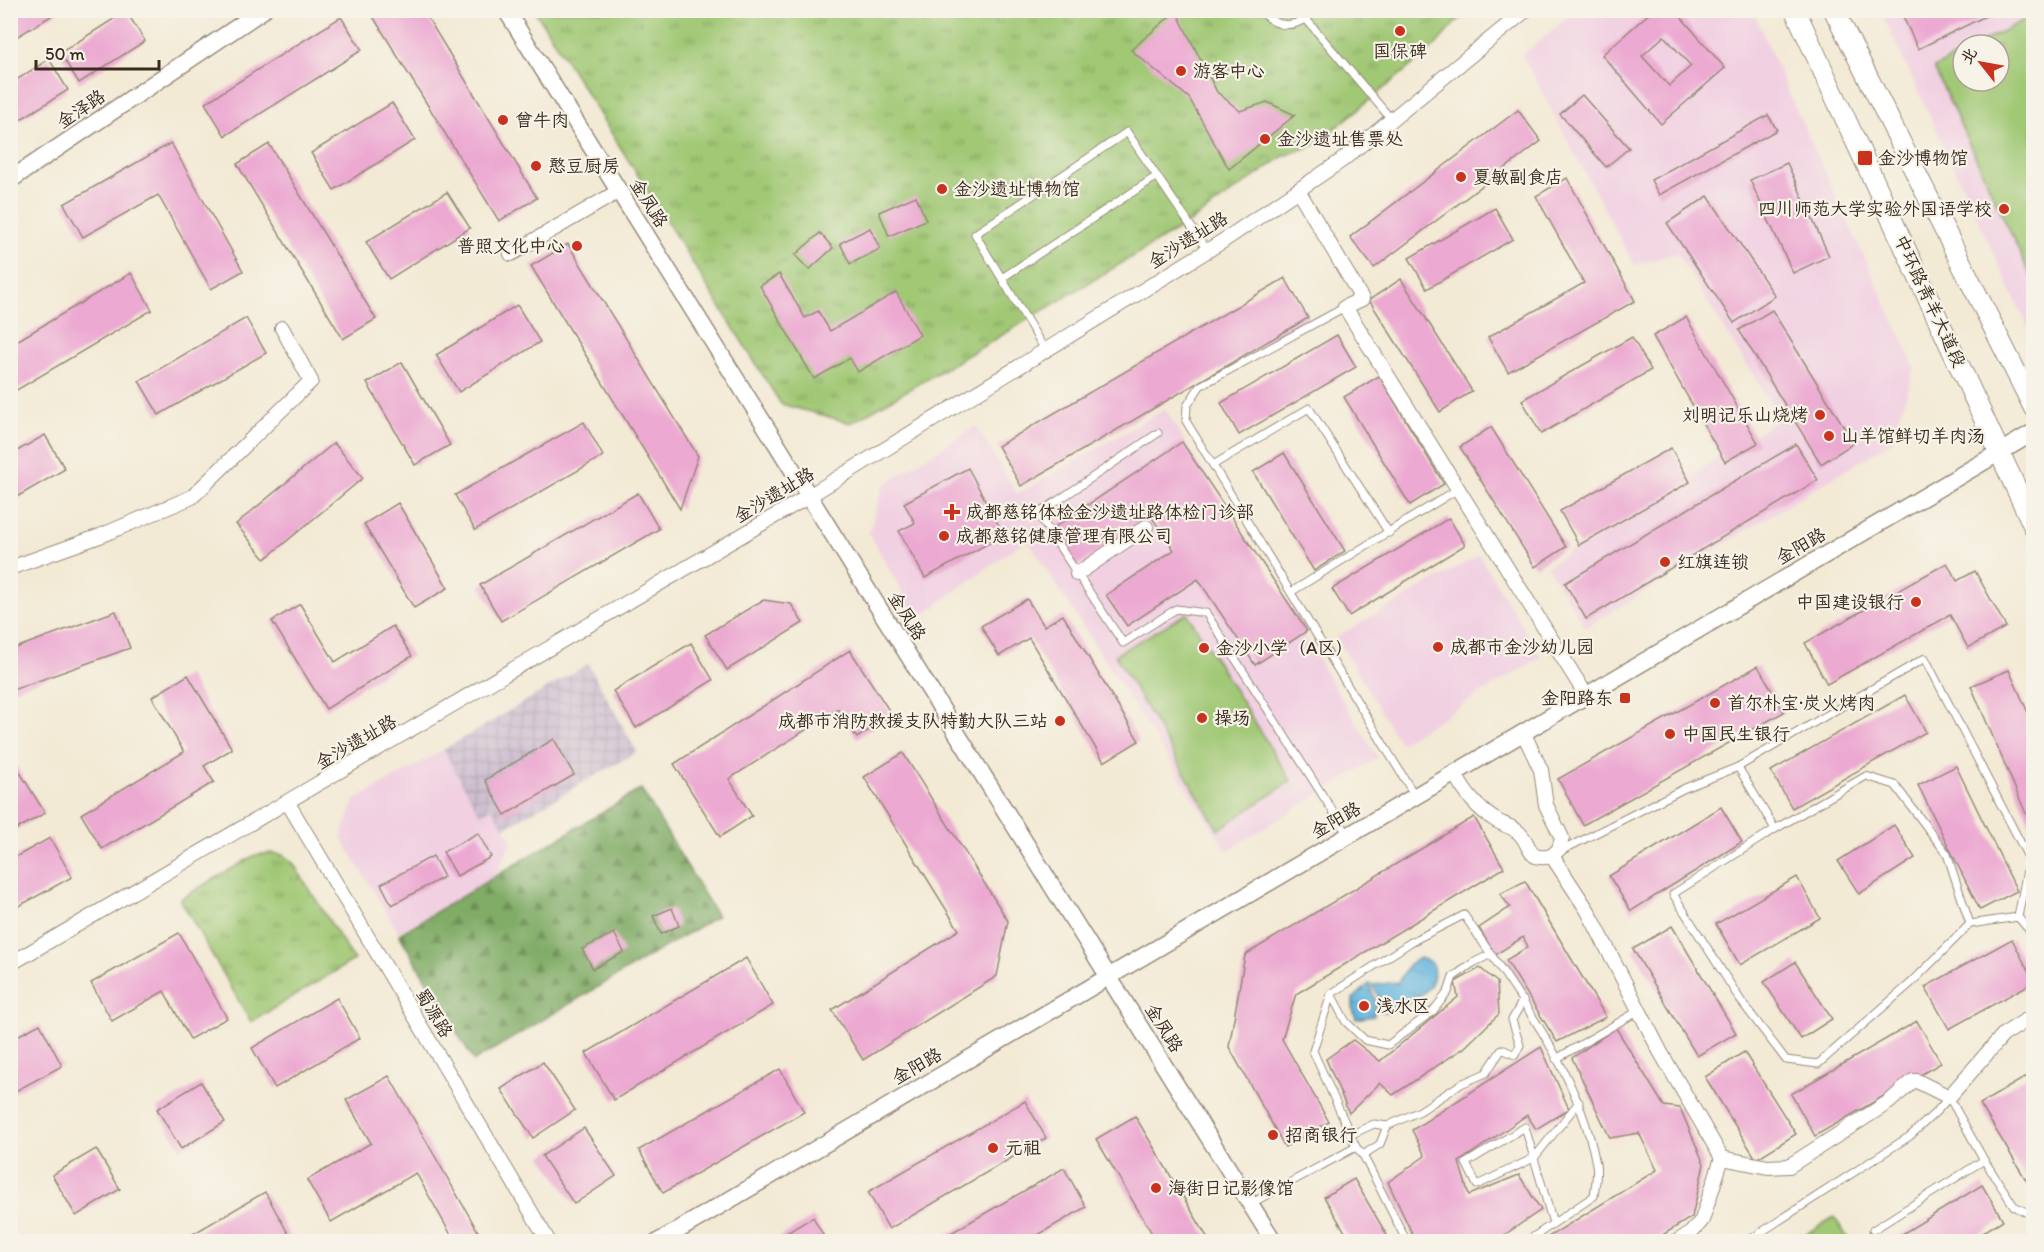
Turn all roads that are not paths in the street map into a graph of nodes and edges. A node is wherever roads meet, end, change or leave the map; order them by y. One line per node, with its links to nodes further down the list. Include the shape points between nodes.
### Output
1 (263, 10): 11 (street, 金泽路)
2 (506, 10): 13 (street, 金凤路)
3 (1262, 10): 8 (lane, via 1275,23 1296,24)
4 (1313, 10): 8 (lane)
5 (1526, 10): 9 (street, 金沙遗址路)
6 (1795, 10): 23 (main road, 中环路青羊大道段)
7 (1834, 10): 20 (main road)
8 (1306, 19): 9 (lane)
9 (1392, 120): 12 (street, 金沙遗址路)
10 (1157, 176): 14 (lane); 16 (lane); 16 (lane, via 1127,132 975,234)
11 (10, 180)
12 (1298, 190): 14 (street, 金沙遗址路); 17 (street, via 1362,299)
13 (619, 191): 15 (street); 26 (street, 金凤路)
14 (1208, 250): 19 (street, 金沙遗址路)
15 (511, 254)
16 (1002, 278): 19 (lane)
17 (1345, 307): 24 (lane, via 1200,386 1187,405 1186,421); 25 (street)
18 (282, 328): 30 (street, via 311,381 192,497)
19 (1045, 350): 26 (street, 金沙遗址路)
20 (2034, 408)
21 (2034, 432): 23 (street, 金阳路)
22 (1158, 433): 31 (lane, via 1038,514)
23 (2000, 452): 27 (main road, 中环路青羊大道段); 33 (street, 金阳路)
24 (1213, 465): 29 (lane, via 1309,408); 32 (lane)
25 (1458, 489): 29 (lane); 33 (street)
26 (809, 496): 38 (street, 金沙遗址路); 47 (street, 金凤路)
27 (2034, 526)
28 (1146, 527): 31 (street)
29 (1389, 533): 32 (lane)
30 (10, 568)
31 (1077, 574): 40 (lane, via 1123,643 1176,609 1206,613)
32 (1291, 592): 37 (lane)
33 (1586, 695): 34 (street, 金阳路)
34 (1523, 732): 36 (street, 金阳路); 41 (street, via 1541,770 1546,806 1562,838)
35 (1738, 767): 39 (lane); 41 (lane, via 1685,788); 42 (lane, via 1925,658 2029,859)
36 (1454, 773): 37 (street, 金阳路); 41 (street, via 1474,803 1519,833 1532,855)
37 (1415, 796): 40 (street, 金阳路)
38 (288, 803): 46 (street, 金沙遗址路); 67 (street, 蜀源路)
39 (1775, 829): 43 (lane, via 1866,776 1895,785 1947,854); 43 (lane, via 1673,894 1741,1001 1786,1060 1818,1064 1911,983)
40 (1348, 835): 47 (street, 金阳路)
41 (1552, 856): 50 (street, via 1588,911)
42 (2018, 916): 43 (lane); 44 (lane)
43 (1970, 924)
44 (2034, 936)
45 (1491, 954): 48 (lane, via 1464,915 1411,942); 48 (lane, via 1453,977 1448,992 1433,1011 1388,1045 1365,1040 1347,1022); 49 (lane)
46 (10, 964)
47 (1108, 976): 62 (street, 金凤路); 68 (street, 金阳路)
48 (1331, 993): 56 (lane, via 1313,1051)
49 (1523, 1000): 52 (lane); 55 (lane, via 1512,1020 1520,1045 1515,1055 1502,1049 1486,1073)
50 (1640, 1010): 52 (lane); 60 (street)
51 (2034, 1015): 53 (street, via 2003,1035)
52 (1556, 1059): 54 (lane)
53 (1949, 1097): 60 (street, via 1912,1081 1888,1102 1789,1166 1768,1167); 61 (lane); 73 (lane, via 1910,1136)
54 (1579, 1102): 59 (lane); 64 (lane, via 1597,1166 1594,1196)
55 (1387, 1126): 56 (lane, via 1374,1124); 58 (lane, via 1380,1144)
56 (1350, 1135): 57 (lane)
57 (1356, 1147): 58 (lane); 62 (lane)
58 (1363, 1155): 70 (lane)
59 (1534, 1158): 59 (lane, via 1477,1185 1466,1163 1525,1127); 64 (lane)
60 (1722, 1158): 66 (street)
61 (1984, 1161): 63 (lane, via 2014,1206); 65 (lane)
62 (1251, 1204): 69 (street, 金凤路)
63 (2034, 1216)
64 (1553, 1223): 71 (lane)
65 (1873, 1230)
66 (1693, 1237): 72 (street)
67 (549, 1242)
68 (658, 1242)
69 (1274, 1242)
70 (1407, 1242)
71 (1526, 1242)
72 (1676, 1242)
73 (1746, 1242)

